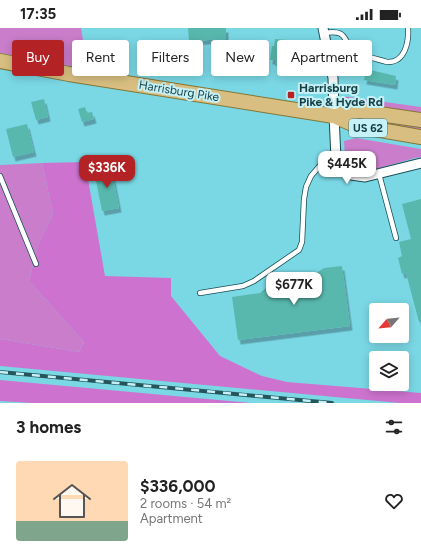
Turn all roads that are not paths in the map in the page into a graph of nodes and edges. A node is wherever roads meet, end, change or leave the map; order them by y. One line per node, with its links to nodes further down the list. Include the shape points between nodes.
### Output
1 (408, 28): 2 (lane, via 405,49 400,57 392,62 358,52 339,32)
2 (323, 31): 4 (street, via 333,78)
3 (0, 61): 4 (main road, Harrisburg Pike / US 62)
4 (334, 116): 5 (main road, Harrisburg Pike / US 62, via 359,111); 6 (main road, Harrisburg Pike / US 62, via 357,126); 7 (street)
5 (421, 120)
6 (421, 137)
7 (336, 152): 9 (street, via 338,163 351,175 364,177); 13 (lane, via 311,176 306,187 302,242 298,250 243,286)
8 (421, 163): 9 (street)
9 (380, 174): 11 (lane)
10 (0, 176): 12 (lane)
11 (396, 238)
12 (36, 264)
13 (200, 294)

